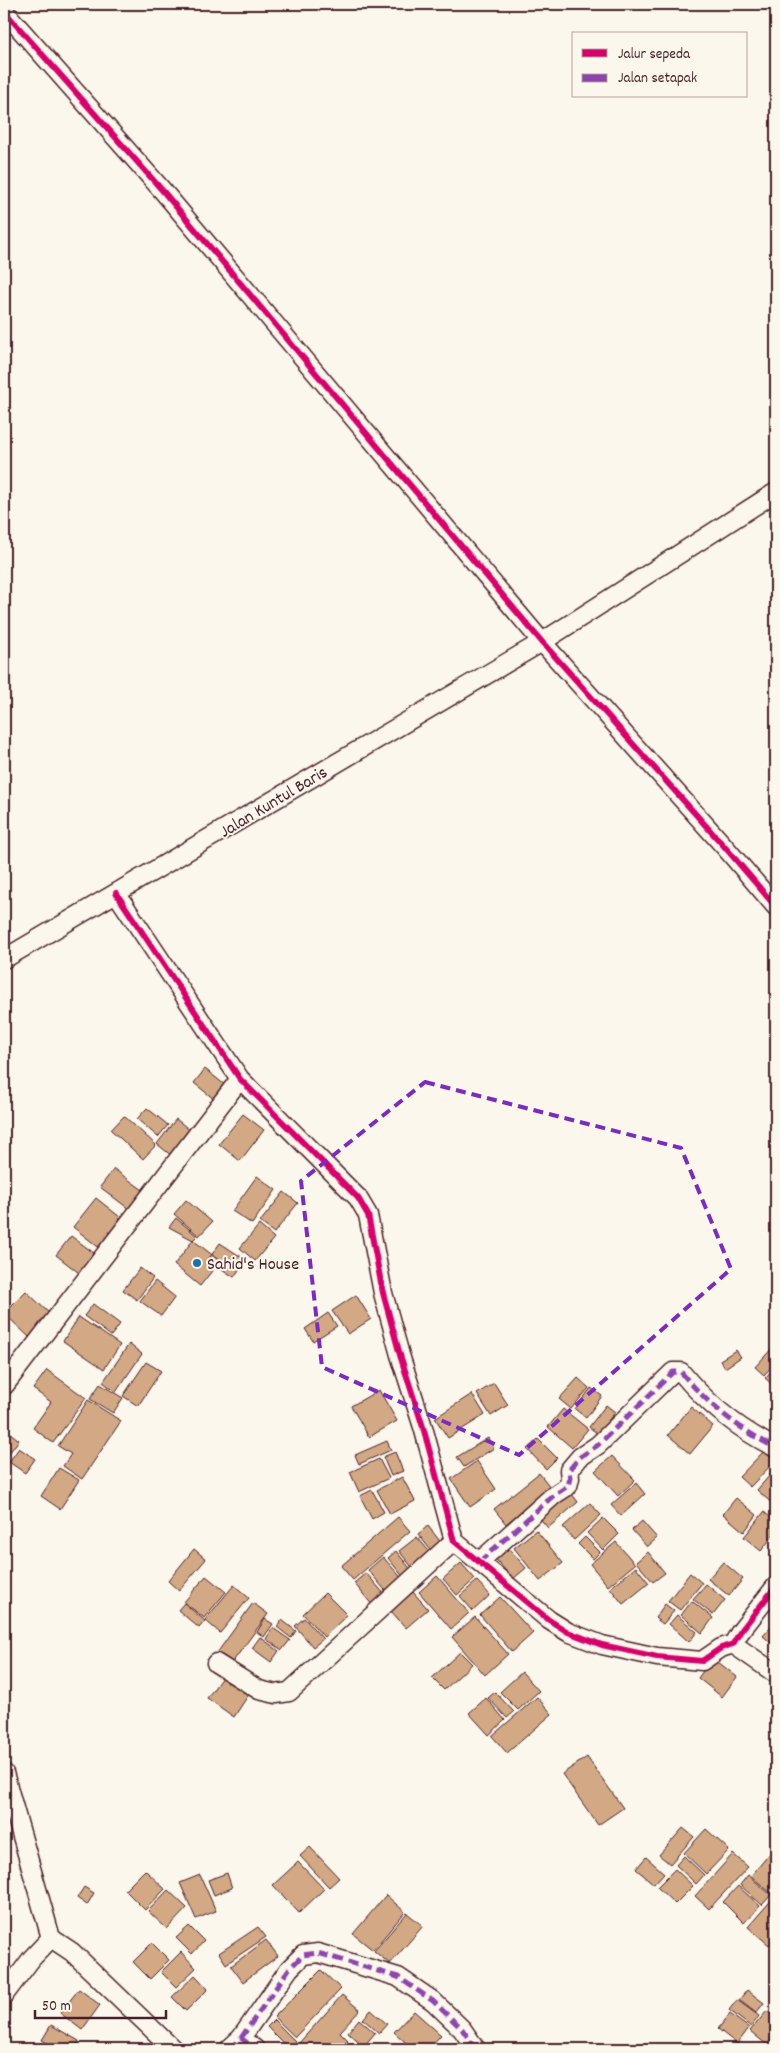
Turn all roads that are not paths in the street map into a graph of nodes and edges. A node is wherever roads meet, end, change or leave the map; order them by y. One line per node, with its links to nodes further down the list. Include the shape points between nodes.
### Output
1 (4, 11): 3 (street, via 162,190)
2 (776, 492): 3 (street, Jalan Kuntul Baris)
3 (542, 642): 4 (street, Jalan Kuntul Baris); 5 (street)
4 (116, 893): 6 (street, Jalan Kuntul Baris); 7 (street)
5 (776, 907)
6 (4, 959)
7 (240, 1080): 8 (street); 10 (street, via 358,1198 368,1215 383,1294)
8 (4, 1386)
9 (776, 1448): 11 (street, via 751,1436 716,1408 681,1372 673,1372 598,1445 580,1457 569,1470 568,1486)
10 (454, 1541): 11 (street); 14 (street, via 289,1692 276,1694 259,1690)
11 (479, 1562): 13 (street, via 549,1620 568,1632 602,1645 657,1657 702,1661)
12 (776, 1586): 13 (street)
13 (733, 1644): 15 (street)
14 (216, 1663)
15 (776, 1674)
16 (4, 1773): 17 (street)
17 (51, 1938): 18 (street); 20 (street, via 72,1952)
18 (4, 1995)
19 (235, 2044): 21 (street); 22 (street, via 289,1968 303,1955 318,1953 398,1978 433,2001 462,2029)
20 (173, 2049)
21 (255, 2049)
22 (476, 2049)

